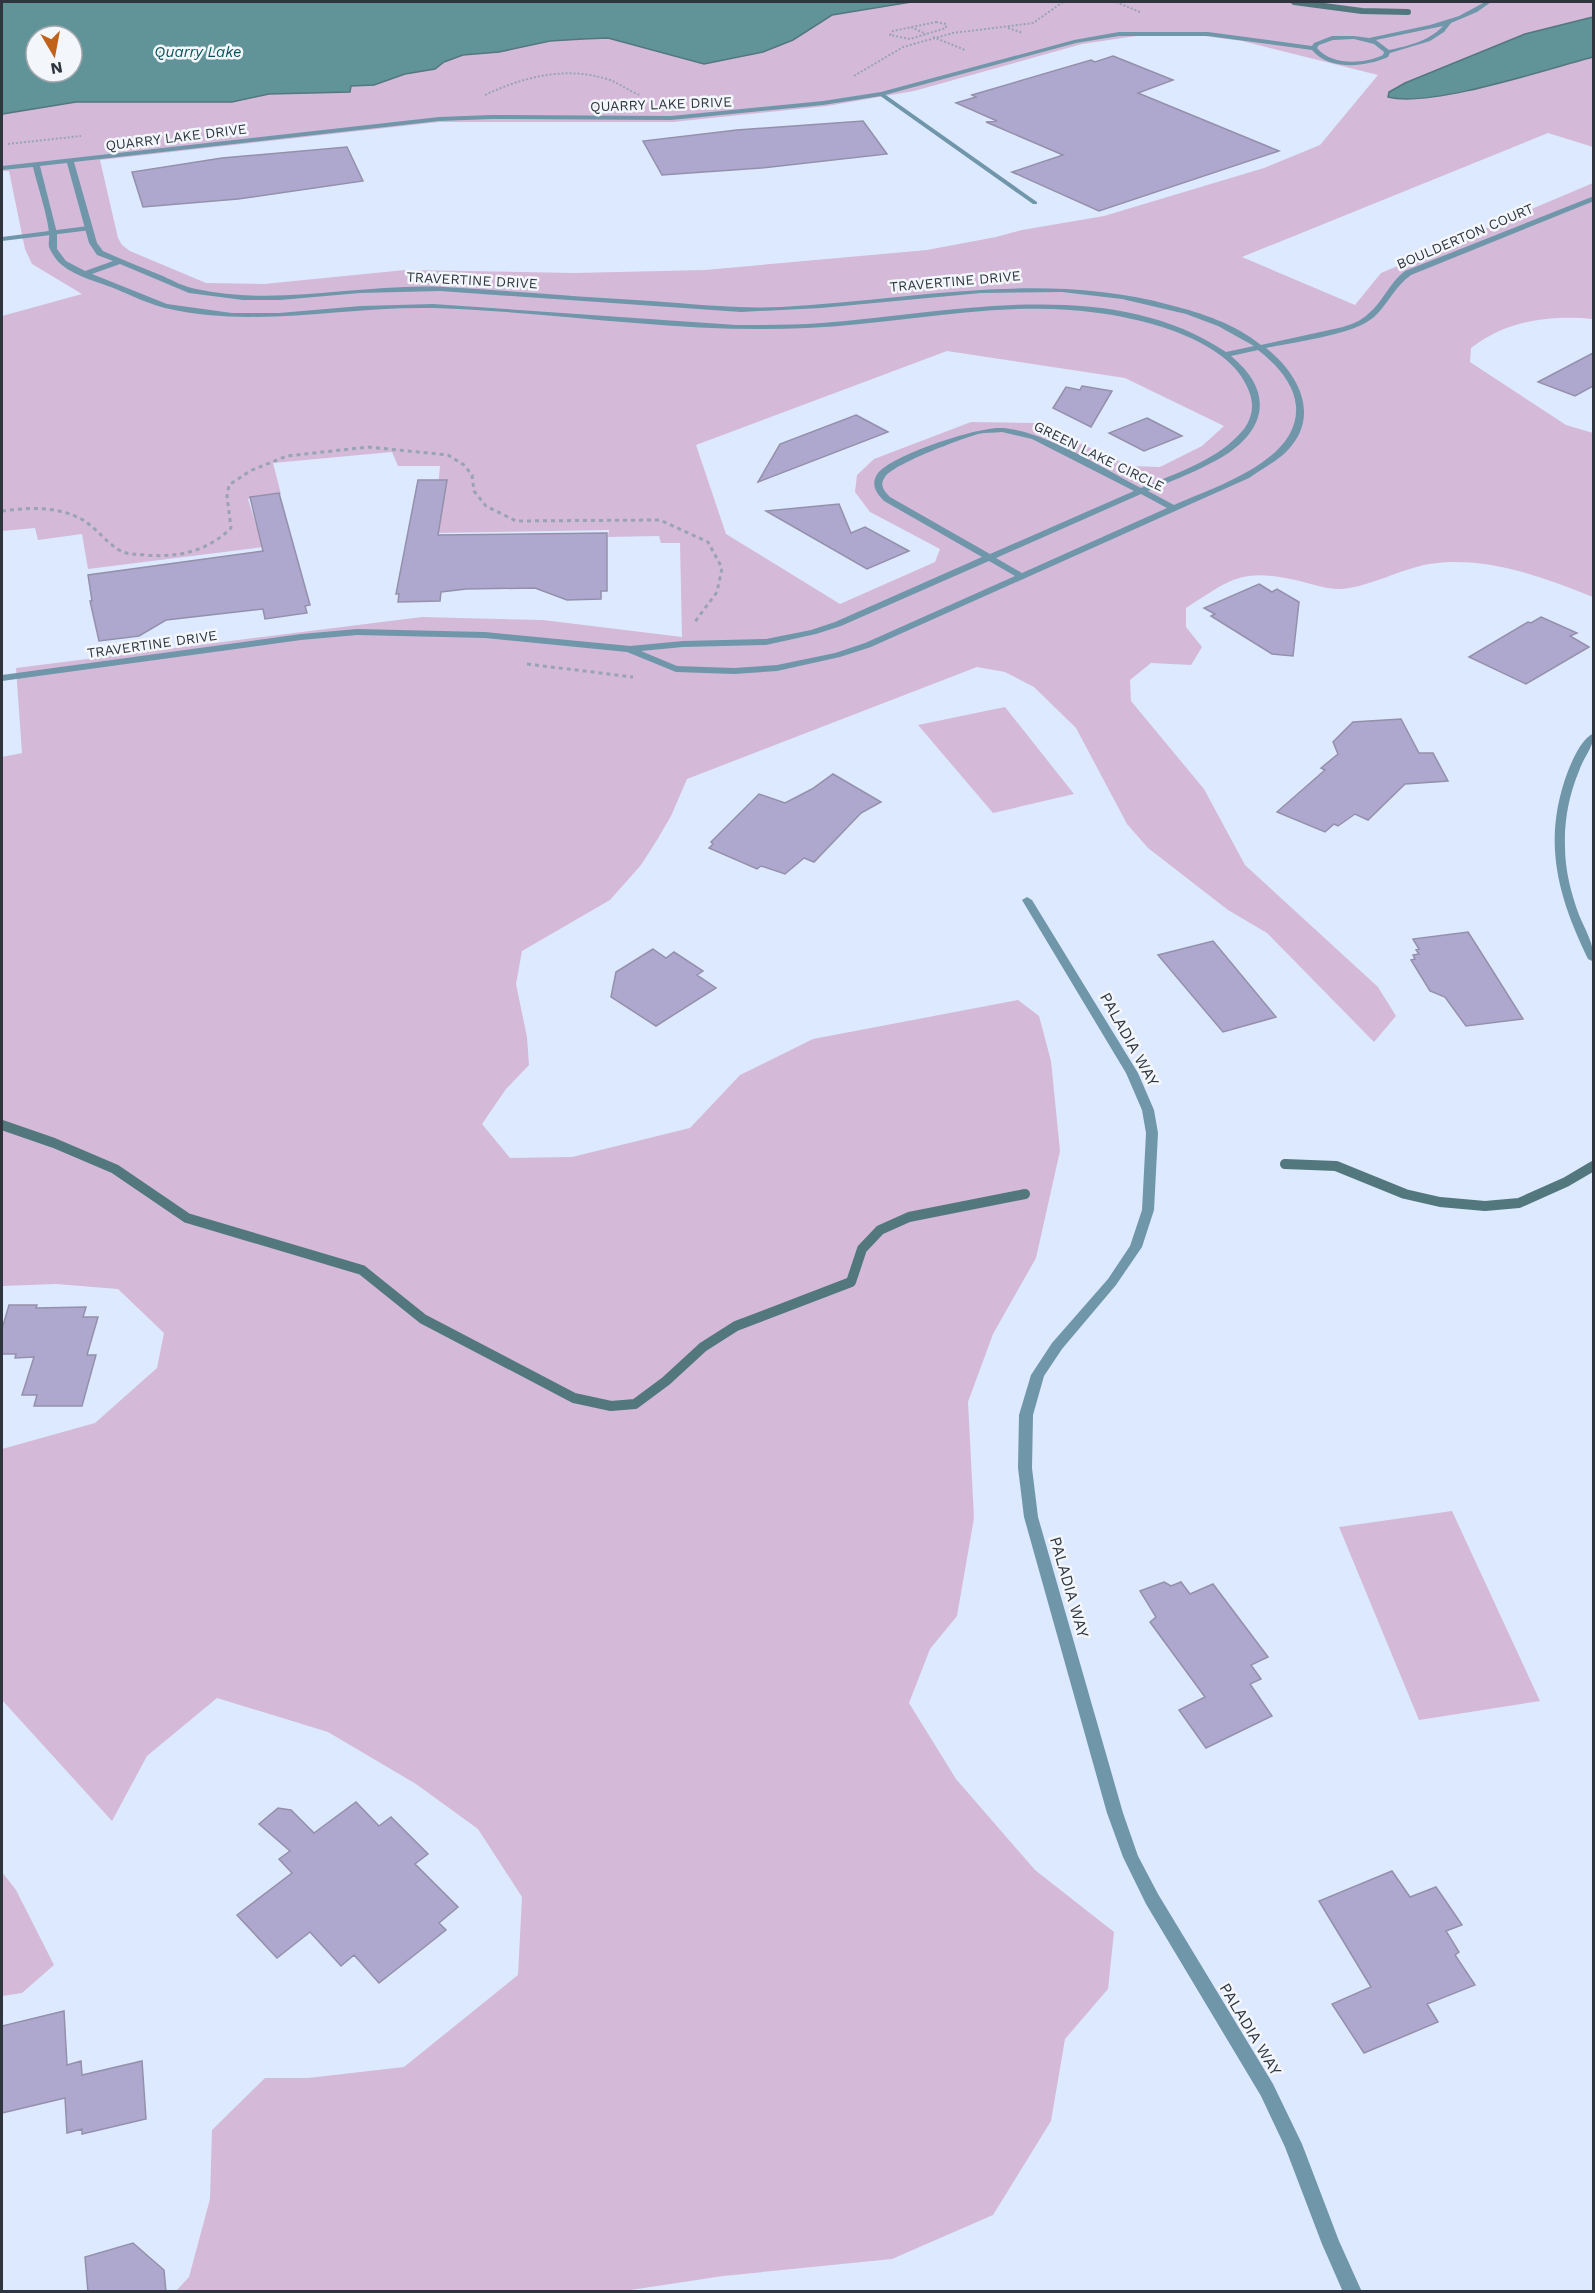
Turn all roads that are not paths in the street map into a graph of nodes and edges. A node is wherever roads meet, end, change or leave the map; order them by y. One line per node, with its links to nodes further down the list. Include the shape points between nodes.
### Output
1 (1488, 2): 2 (street)
2 (1448, 24): 3 (street); 5 (street, via 1441,33)
3 (1367, 40): 4 (street, via 1332,38); 5 (street, via 1382,45)
4 (1314, 48): 5 (street, via 1321,56 1351,63 1373,61); 6 (street, QUARRY LAKE DRIVE, via 1208,34 1119,34 1076,41)
5 (1387, 52)
6 (880, 94): 7 (street, QUARRY LAKE DRIVE, via 671,118 439,119); 11 (street)
7 (70, 161): 8 (street, QUARRY LAKE DRIVE); 12 (street, TRAVERTINE DRIVE)
8 (36, 165): 9 (street, QUARRY LAKE DRIVE); 13 (street, TRAVERTINE DRIVE)
9 (2, 168)
10 (1593, 198): 17 (street, BOULDERTON COURT, via 1408,273 1397,280 1363,322)
11 (1035, 203)
12 (88, 228): 13 (street); 15 (street, TRAVERTINE DRIVE, via 100,253)
13 (54, 233): 14 (street); 16 (street, TRAVERTINE DRIVE, via 53,249 63,263)
14 (2, 239)
15 (118, 262): 16 (street); 17 (street, TRAVERTINE DRIVE, via 192,291 243,298 440,289 776,310 978,291 1064,290 1169,306 1235,332)
16 (85, 274): 18 (street, TRAVERTINE DRIVE, via 165,306 231,315 433,306 778,327 987,308 1060,307 1148,320 1204,342)
17 (1261, 347): 18 (street, BOULDERTON COURT); 20 (street, TRAVERTINE DRIVE, via 1282,365 1299,393 1302,409 1288,445 1246,476)
18 (1225, 355): 19 (street, TRAVERTINE DRIVE, via 1242,370 1256,393 1257,406 1246,435 1210,461)
19 (1140, 491): 20 (street, GREEN LAKE CIRCLE); 21 (street, TRAVERTINE DRIVE); 21 (street, GREEN LAKE CIRCLE, via 1035,437 1002,430 964,436 891,465 881,475 879,491 887,499)
20 (1172, 507): 22 (street, TRAVERTINE DRIVE)
21 (990, 558): 22 (street, GREEN LAKE CIRCLE); 23 (street, TRAVERTINE DRIVE, via 813,632 766,642)
22 (1021, 576): 23 (street, TRAVERTINE DRIVE, via 868,645 777,668 676,669)
23 (630, 650): 24 (street, TRAVERTINE DRIVE, via 485,635 357,632)
24 (2, 678)
25 (1593, 736): 27 (street, via 1573,770 1558,828 1561,870 1574,920)
26 (1027, 900): 28 (street, PALADIA WAY, via 1132,1073 1148,1110 1152,1133 1148,1210 1136,1247 1038,1375 1026,1415 1025,1468 1031,1517 1131,1857 1152,1899 1267,2090)
27 (1593, 959)
28 (1353, 2292)

